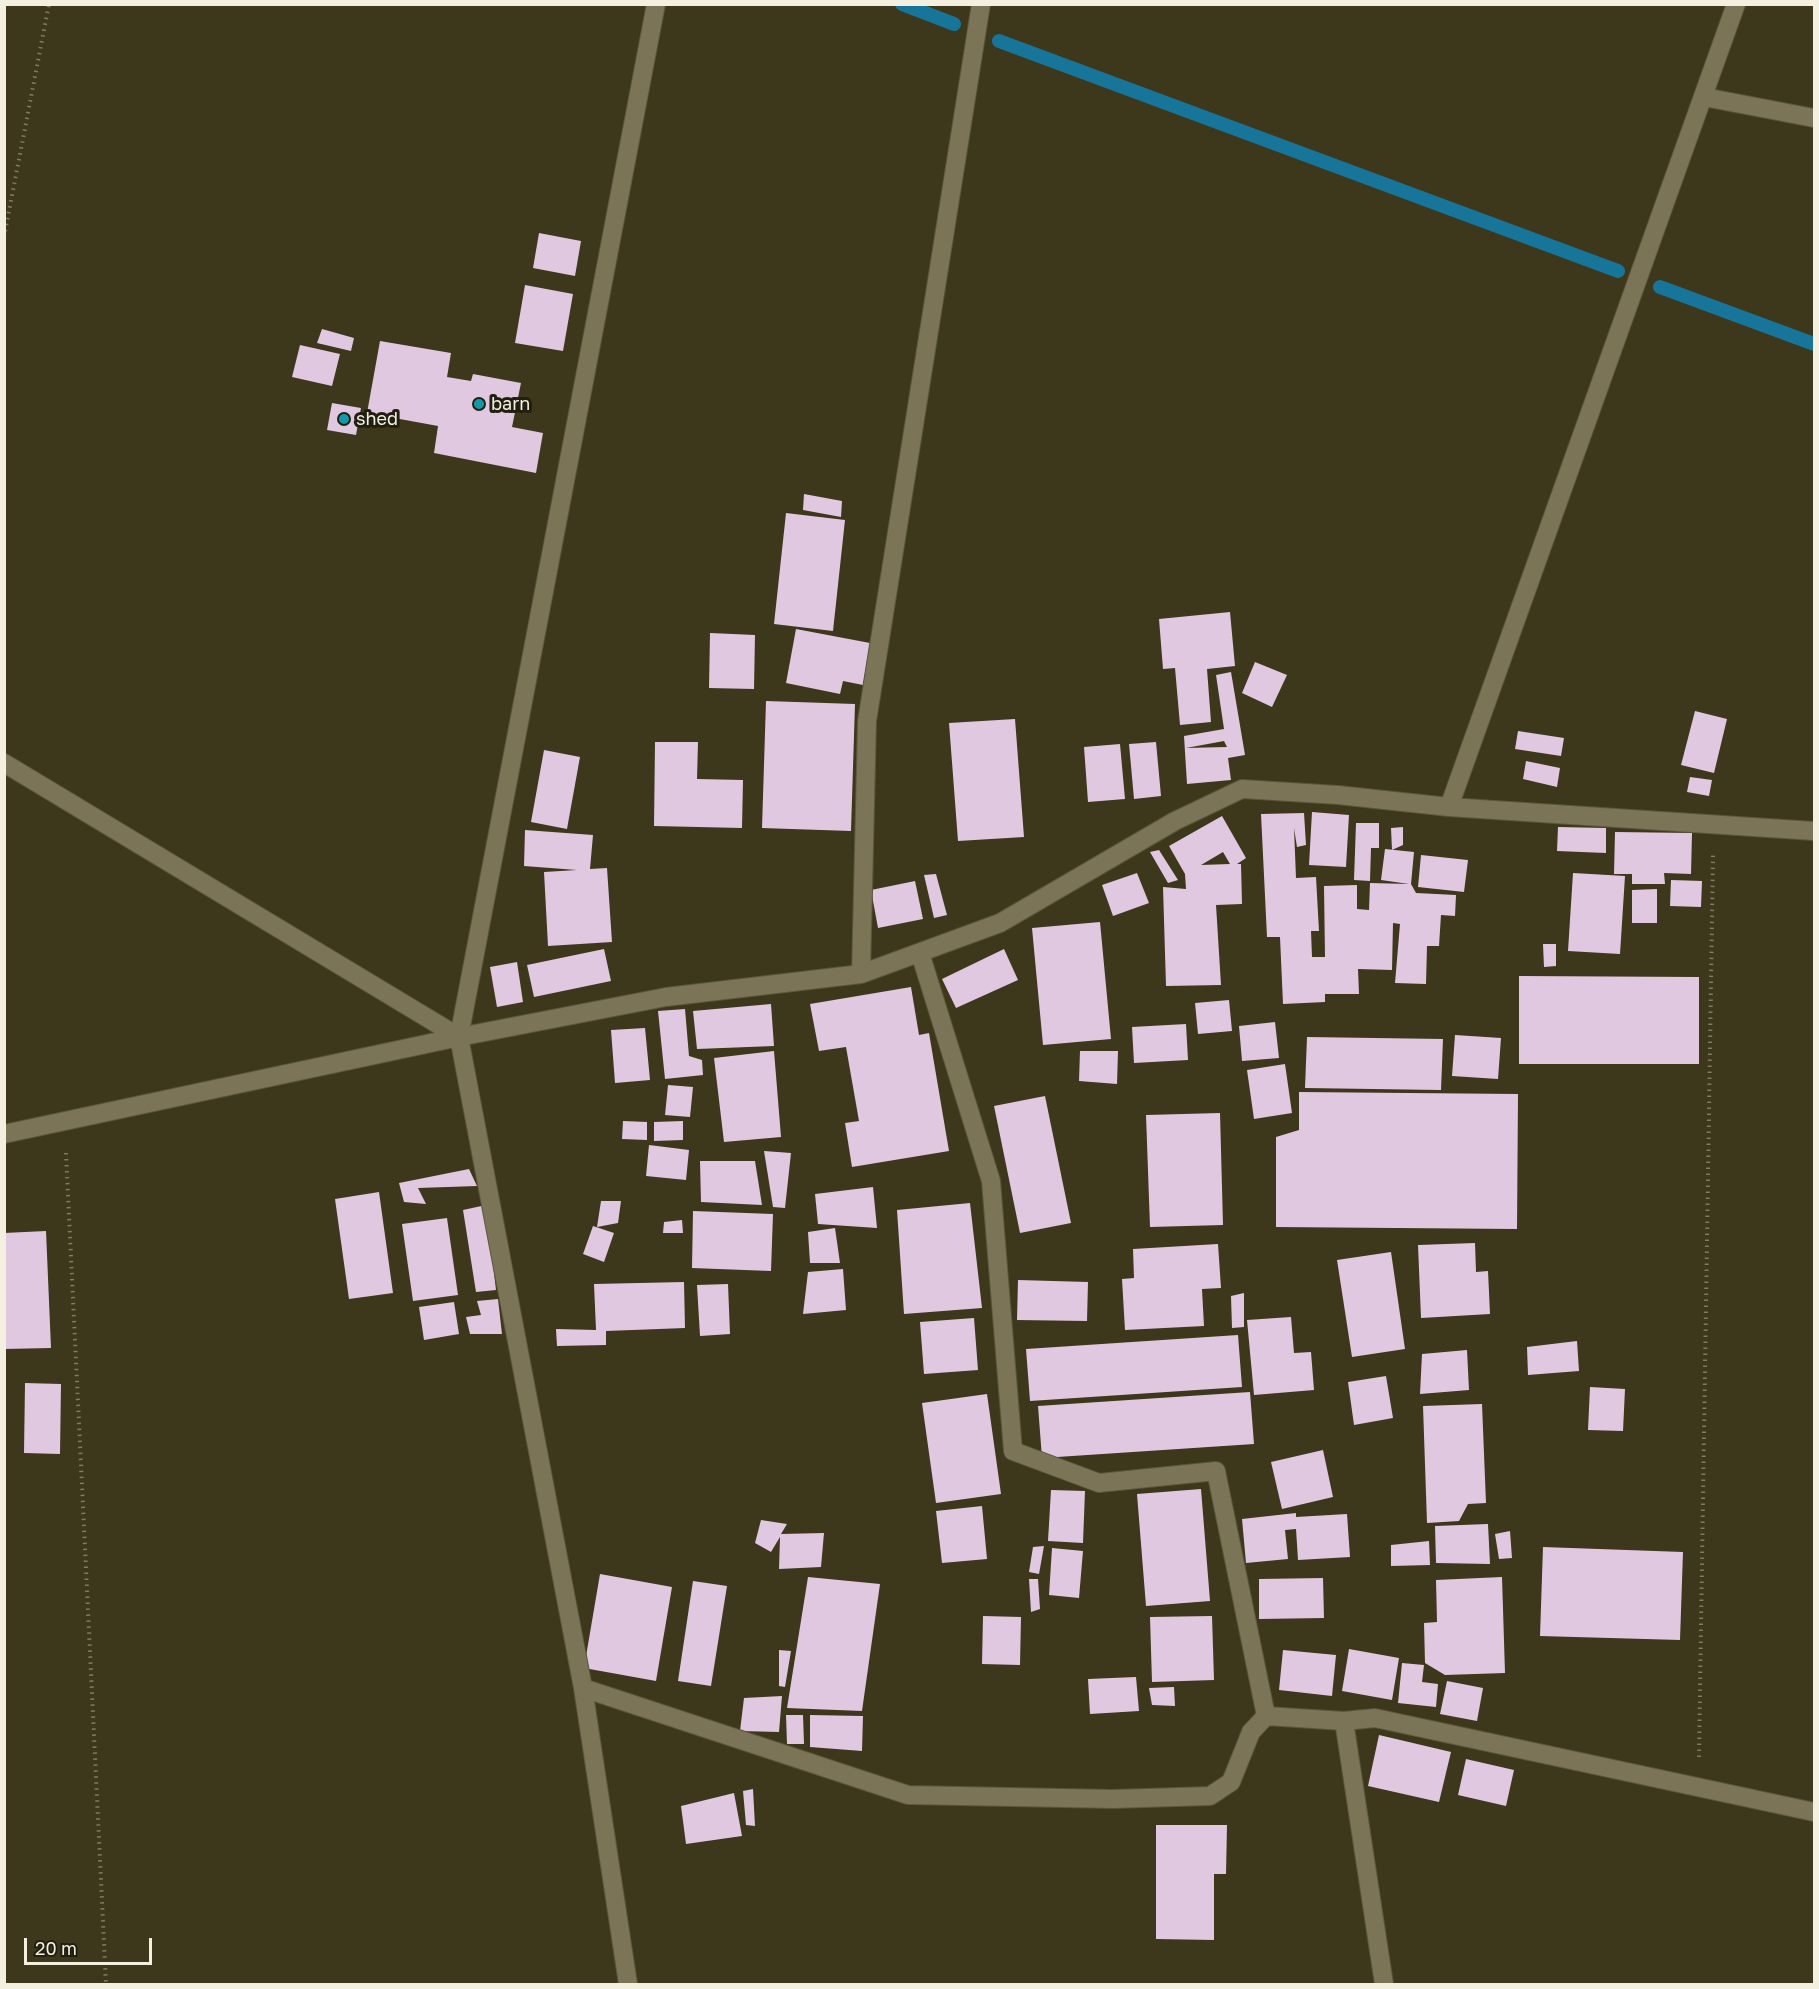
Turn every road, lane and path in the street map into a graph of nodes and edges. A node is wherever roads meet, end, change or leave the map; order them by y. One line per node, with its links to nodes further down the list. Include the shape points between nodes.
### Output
1 (49, 4): 7 (path)
2 (656, 4): 14 (street)
3 (981, 4): 13 (street, via 867,722)
4 (1736, 4): 5 (street)
5 (1704, 97): 6 (street); 9 (street)
6 (1815, 118)
7 (4, 237)
8 (4, 763): 14 (street)
9 (1449, 807): 10 (street); 12 (street, via 1242,789 1175,821 1000,923)
10 (1714, 824): 11 (street); 20 (path)
11 (1815, 831)
12 (920, 953): 13 (street); 18 (street, via 991,1181 1013,1451 1099,1483 1216,1471)
13 (861, 974): 14 (street, via 666,997)
14 (459, 1037): 15 (street); 17 (street)
15 (65, 1122): 16 (street); 22 (path)
16 (4, 1134)
17 (583, 1688): 18 (street, via 908,1795 1210,1796 1231,1782 1251,1732); 23 (street)
18 (1266, 1716): 19 (street)
19 (1344, 1721): 20 (street, via 1375,1718); 24 (street)
20 (1699, 1788): 21 (street)
21 (1815, 1812)
22 (106, 1984)
23 (628, 1984)
24 (1384, 1984)

